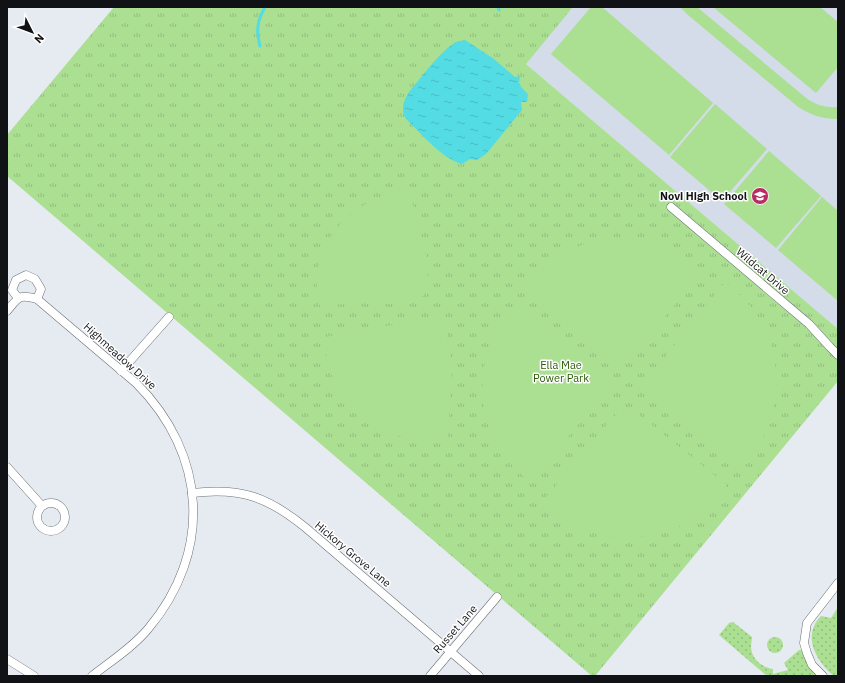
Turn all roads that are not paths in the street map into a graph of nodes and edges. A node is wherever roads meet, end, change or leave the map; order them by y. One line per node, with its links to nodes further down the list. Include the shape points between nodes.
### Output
1 (671, 207): 6 (street, Wildcat Drive, via 809,324)
2 (21, 297): 3 (street, Highmeadow Drive); 3 (street, via 12,290 16,280 26,275 35,279 41,289); 4 (street)
3 (37, 299): 7 (street, Highmeadow Drive)
4 (7, 311)
5 (169, 317): 7 (street)
6 (838, 355)
7 (121, 371): 9 (street, Highmeadow Drive, via 160,411 180,447)
8 (7, 467): 10 (street)
9 (192, 493): 13 (street, Hickory Grove Lane, via 238,492 259,498 283,510); 16 (street, Highmeadow Drive, via 193,526 190,546 185,565 170,598 138,639)
10 (42, 506)
11 (838, 583): 19 (street, via 807,623 804,643 807,653 812,665)
12 (497, 597): 13 (street, Russet Lane)
13 (450, 651): 17 (street, Russet Lane); 18 (street, Hickory Grove Lane)
14 (7, 659): 15 (street)
15 (34, 676)
16 (92, 676)
17 (430, 676)
18 (479, 676)
19 (823, 676)

